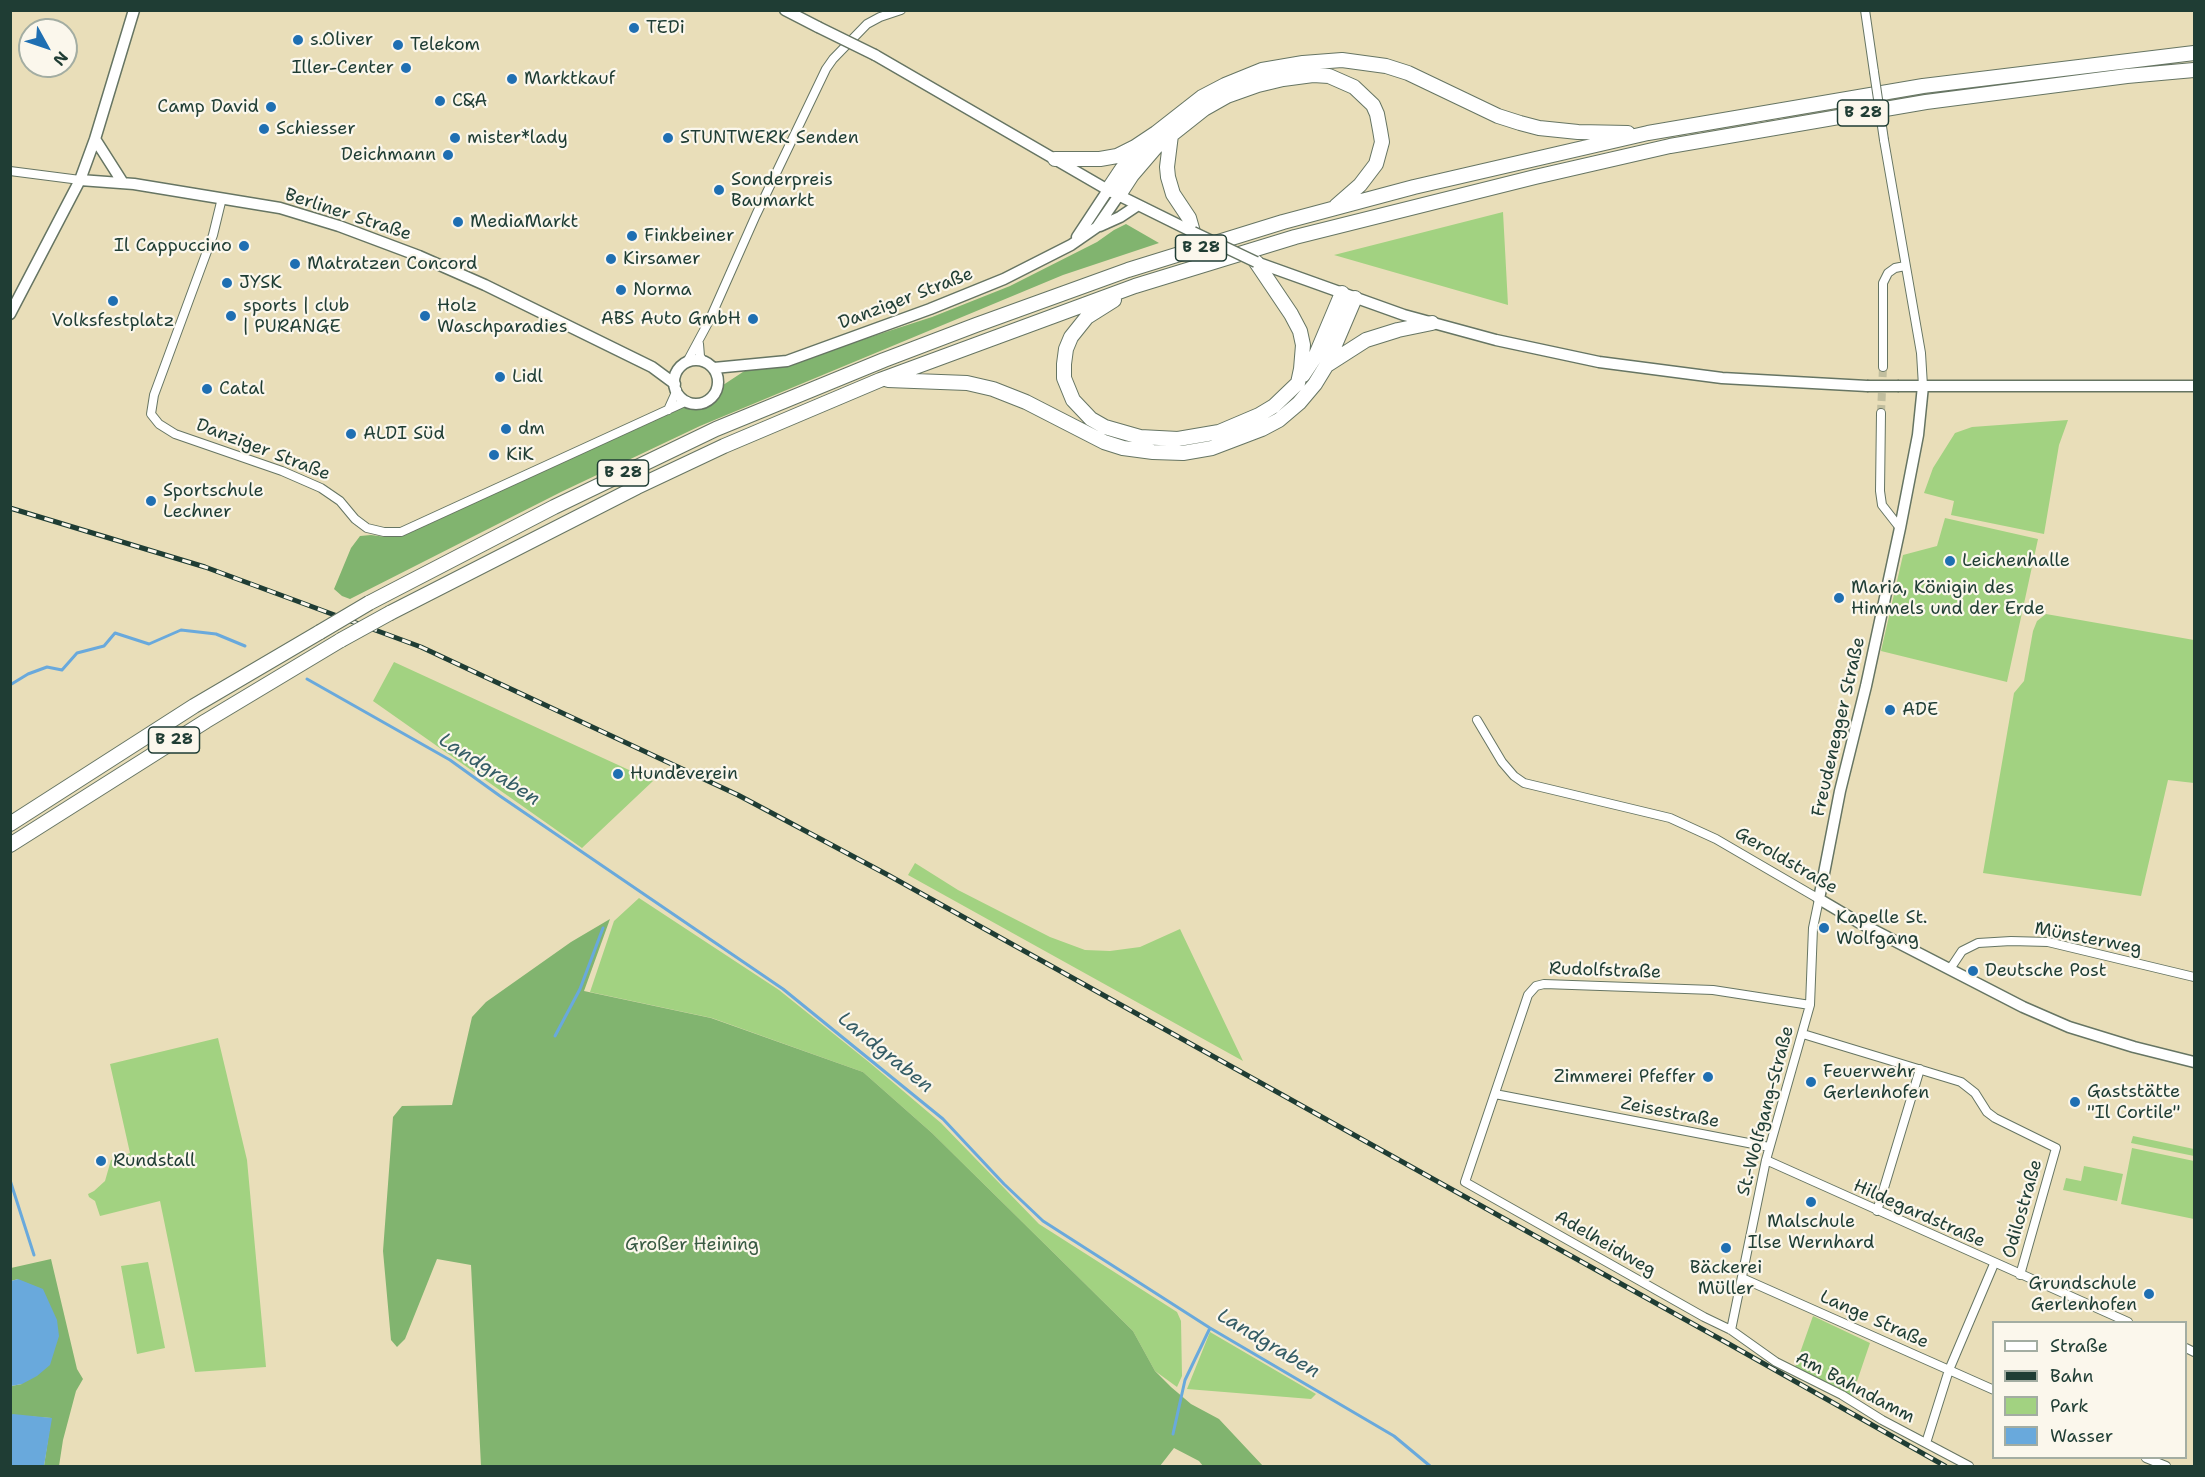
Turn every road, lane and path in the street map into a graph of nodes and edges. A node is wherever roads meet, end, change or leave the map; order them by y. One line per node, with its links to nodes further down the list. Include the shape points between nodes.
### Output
1 (134, 10): 10 (street)
2 (785, 10): 11 (street, bridge, via 875,55)
3 (901, 10): 28 (street, via 867,24 830,63)
4 (1865, 10): 23 (street, Freudenegger Straße, bridge)
5 (2194, 53): 8 (highway, B 28, via 1923,86)
6 (2194, 70): 24 (highway, B 28, via 1926,102 1670,146 1295,237)
7 (1156, 133): 8 (highway, via 1202,97 1262,70 1342,60 1408,73 1498,116 1539,128); 11 (highway, via 1117,156); 15 (highway, via 1122,169)
8 (1648, 133): 18 (highway, B 28)
9 (1171, 135): 15 (highway); 18 (highway, via 1227,96 1258,85 1313,75 1347,82 1372,105 1382,142 1371,172); 20 (highway, via 1168,177)
10 (95, 139): 13 (street); 14 (street)
11 (1055, 159): 15 (street)
12 (10, 171): 13 (street, Berliner Straße)
13 (80, 180): 14 (street, Berliner Straße); 26 (street)
14 (123, 183): 16 (street, Berliner Straße)
15 (1114, 193): 17 (street); 19 (street, Danziger Straße); 21 (street, Danziger Straße)
16 (222, 198): 33 (street, Berliner Straße, via 280,208 396,246); 43 (street, Danziger Straße, via 213,235 154,395 151,414 175,434 321,488 368,528 401,532)
17 (1138, 205): 19 (street); 20 (street)
18 (1334, 208): 47 (highway, B 28, bridge, via 1128,270 884,360 716,429 369,603 194,706)
19 (1098, 227): 21 (street, Danziger Straße)
20 (1194, 232): 22 (street, bridge)
21 (1071, 245): 31 (street, Danziger Straße, via 1004,279 920,313 786,361)
22 (1256, 262): 25 (street); 37 (highway, via 1300,331 1303,361)
23 (1905, 266): 34 (street, via 1888,273 1883,283); 39 (street, Freudenegger Straße)
24 (1135, 286): 36 (highway, B 28); 37 (highway, via 1087,317 1066,349 1064,371 1068,391 1091,419 1140,437 1200,436 1259,415)
25 (1349, 295): 27 (street); 32 (highway); 37 (highway)
26 (10, 314)
27 (1432, 323): 32 (highway, via 1366,340); 39 (street, bridge, via 1610,363 1722,378)
28 (699, 342): 29 (street); 30 (street)
29 (704, 361): 30 (street); 35 (street)
30 (683, 365): 33 (street, Berliner Straße); 41 (street, via 675,376)
31 (746, 365): 35 (street, Danziger Straße); 38 (street, Danziger Straße)
32 (1326, 366): 36 (highway, via 1299,403 1279,420 1238,440 1183,453 1153,452 1104,442 993,389 967,383)
33 (652, 367): 41 (street, Berliner Straße)
34 (1883, 367)
35 (714, 368): 38 (street)
36 (880, 380): 48 (highway, B 28, bridge, via 637,487 390,613 206,720)
37 (1298, 383)
38 (718, 384): 42 (street, Danziger Straße, via 707,401)
39 (1923, 386): 40 (street); 45 (street, Freudenegger Straße)
40 (2194, 386)
41 (676, 387): 42 (street); 43 (street)
42 (687, 401): 43 (street, Danziger Straße)
43 (668, 410)
44 (1881, 413): 45 (street, via 1882,505)
45 (1900, 528): 49 (street, Freudenegger Straße, via 1839,791)
46 (1477, 720): 49 (street, Geroldstraße, via 1502,762 1524,783 1670,818 1716,839)
47 (10, 824)
48 (10, 845)
49 (1819, 899): 50 (street, Geroldstraße); 52 (street, St.-Wolfgang-Straße, via 1813,928)
50 (1950, 969): 51 (street, Münsterweg, via 1962,951 1978,943 2048,942); 54 (street, Geroldstraße, via 2069,1027)
51 (2194, 977)
52 (1810, 1005): 53 (street, St.-Wolfgang-Straße); 56 (street, Rudolfstraße, via 1713,990 1539,984 1529,993)
53 (1803, 1034): 55 (street, Odilostraße); 57 (street, St.-Wolfgang-Straße)
54 (2194, 1062)
55 (1920, 1069): 60 (street); 62 (street, Odilostraße, via 1961,1082 1976,1093 1995,1118 2056,1148)
56 (1495, 1094): 57 (street, Zeisestraße); 59 (street, Rudolfstraße)
57 (1769, 1147): 58 (street, St.-Wolfgang-Straße)
58 (1766, 1160): 60 (street, Hildegardstraße); 63 (street, St.-Wolfgang-Straße)
59 (1465, 1182): 65 (street, Adelheidweg)
60 (1877, 1211): 61 (street, Hildegardstraße)
61 (1994, 1264): 62 (street, Hildegardstraße); 66 (street)
62 (2019, 1275): 64 (street, Hildegardstraße)
63 (1742, 1278): 65 (street, St.-Wolfgang-Straße); 66 (street, Lange Straße)
64 (2122, 1321)
65 (1731, 1330): 68 (street, Am Bahndamm, via 1776,1362)
66 (1949, 1370): 67 (street, Lange Straße); 68 (street)
67 (1992, 1389)
68 (1926, 1443): 70 (street, Am Bahndamm)
69 (2148, 1459): 71 (street)
70 (1969, 1467)
71 (2166, 1467)

